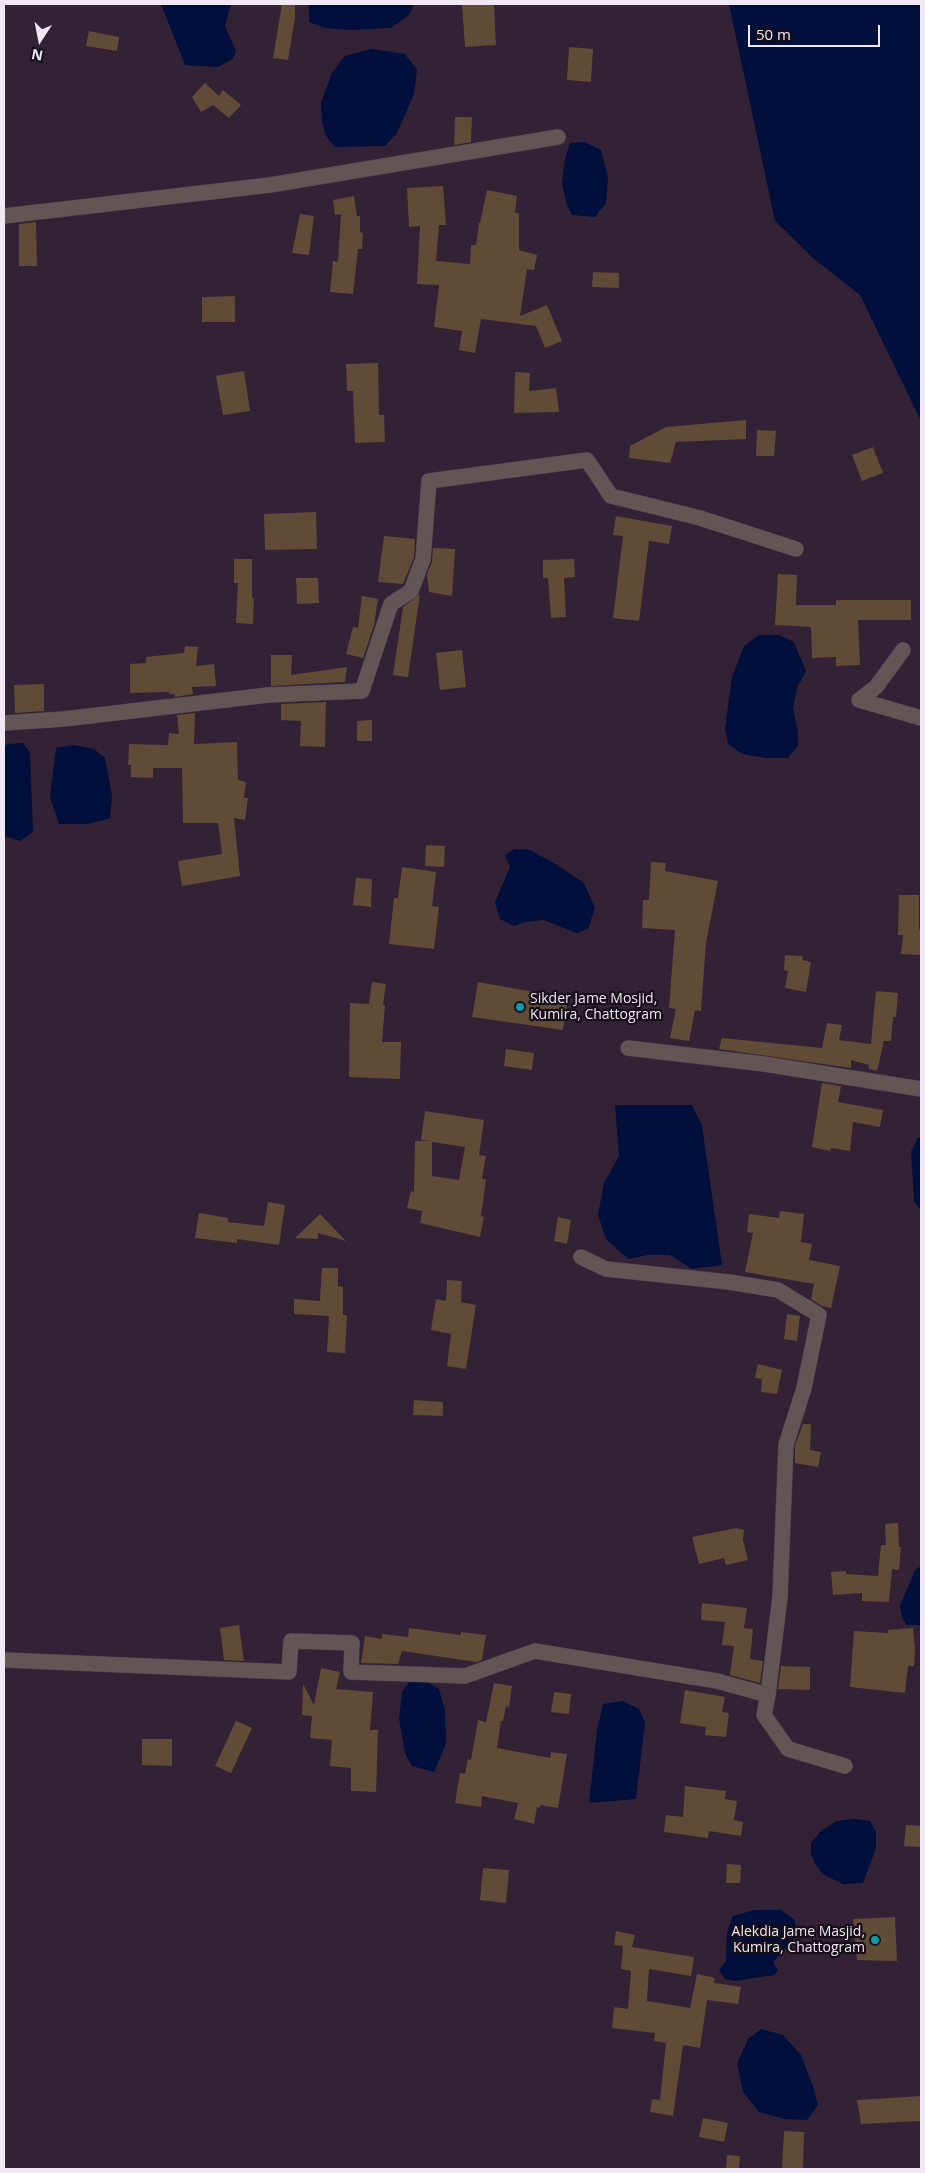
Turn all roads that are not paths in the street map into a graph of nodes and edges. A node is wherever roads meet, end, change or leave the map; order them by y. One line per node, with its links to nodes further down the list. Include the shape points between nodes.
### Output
1 (558, 137): 2 (street, via 270,185)
2 (4, 216)
3 (796, 549): 6 (street, via 700,518 610,496 587,460 429,481 423,559 412,590 391,604 362,691 268,695)
4 (903, 650): 5 (street, via 876,686 859,700)
5 (921, 718)
6 (4, 723)
7 (628, 1048): 8 (street, via 764,1064)
8 (921, 1089)
9 (581, 1256): 11 (street, via 606,1270 778,1290 819,1315 804,1388 786,1445 780,1597)
10 (4, 1660): 11 (street, via 289,1672 291,1641 352,1643 350,1672 465,1676 535,1650 717,1681)
11 (768, 1695): 12 (street, via 764,1715 788,1749)
12 (845, 1766)

